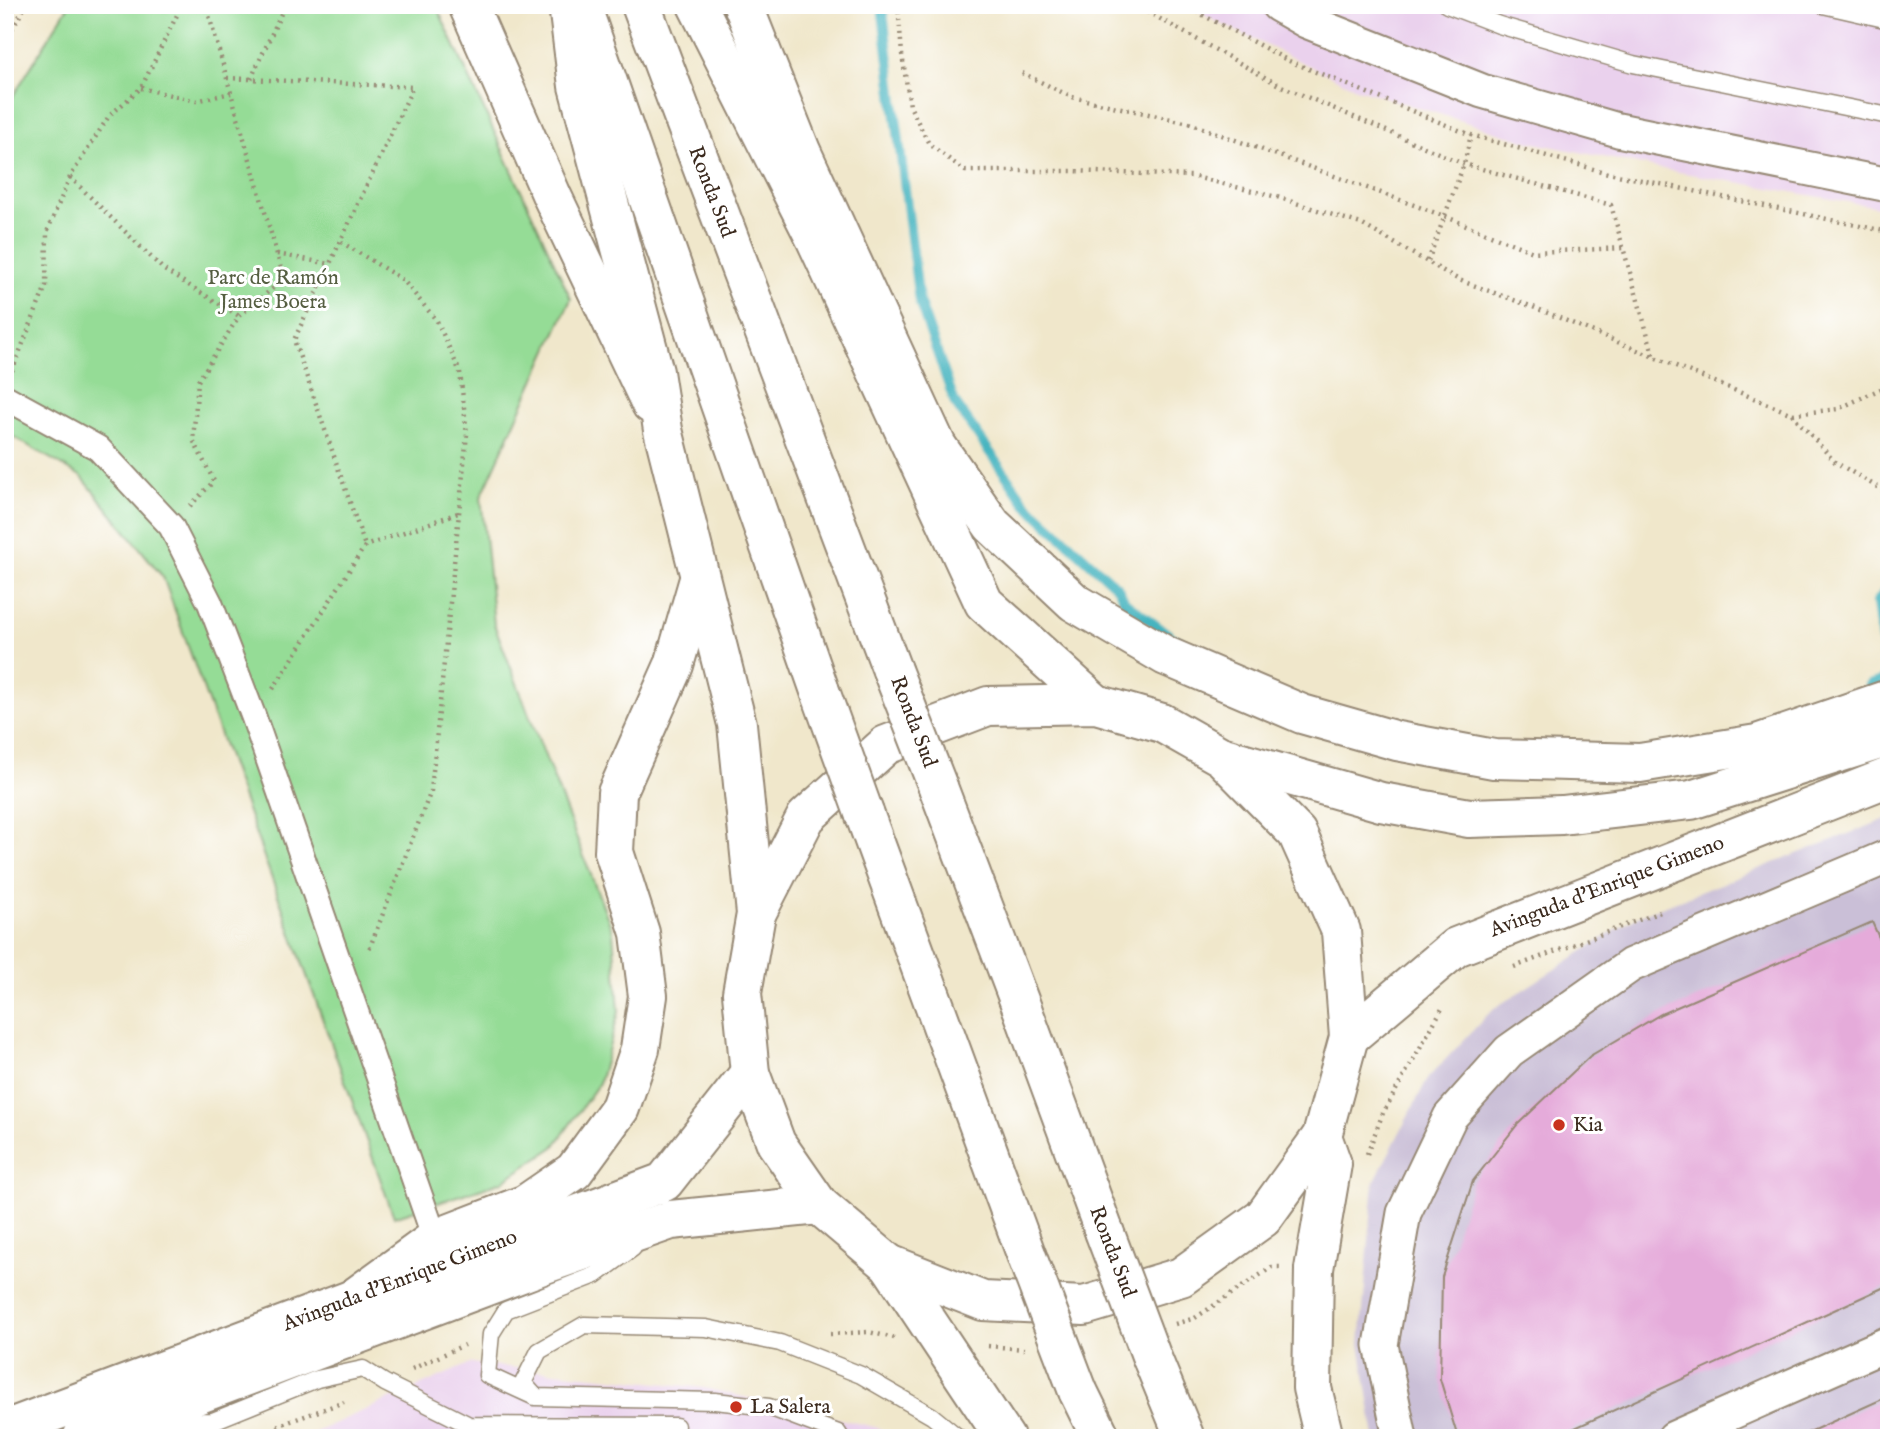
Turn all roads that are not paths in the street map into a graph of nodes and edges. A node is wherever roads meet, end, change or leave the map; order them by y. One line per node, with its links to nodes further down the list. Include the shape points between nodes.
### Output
1 (468, 5): 16 (main road, via 552,197)
2 (568, 5): 16 (main road, via 578,86 654,372)
3 (581, 5): 44 (main road, bridge, via 864,813 1027,1257)
4 (640, 5): 45 (main road, Ronda Sud, bridge, via 1104,1231 1161,1342)
5 (697, 5): 14 (main road)
6 (725, 5): 14 (main road)
7 (743, 5): 18 (main road, via 801,151 937,446 992,525 1074,602 1166,656 1302,714 1397,741 1494,759 1640,763 1757,744)
8 (1278, 5): 13 (street, via 1306,21 1482,91 1618,130)
9 (1447, 5): 12 (lane, via 1633,64)
10 (1823, 5): 11 (lane)
11 (1889, 20)
12 (1889, 116)
13 (1889, 185)
14 (815, 238): 19 (main road, via 984,603)
15 (8, 386): 30 (street, via 97,448 171,526 210,603)
16 (663, 430): 17 (main road)
17 (699, 577): 24 (main road, via 737,724); 30 (main road, via 674,666 617,793 614,852 640,933 648,996 640,1049 620,1108 574,1171 526,1204)
18 (1889, 699)
19 (1096, 704): 21 (main road, via 1162,723); 24 (main road, via 988,706 886,745 806,817)
20 (1889, 737): 21 (main road, via 1691,800 1562,814 1469,818 1381,802)
21 (1222, 757): 25 (main road, via 1297,833 1341,930)
22 (1889, 777): 25 (main road, Avinguda d'Enrique Gimeno, via 1456,947)
23 (1887, 861): 47 (street, via 1631,965 1509,1051 1450,1117 1404,1213 1381,1345)
24 (756, 914): 26 (main road, via 742,993)
25 (1349, 1037): 27 (main road)
26 (750, 1073): 28 (main road, via 776,1143); 32 (main road, Avinguda d'Enrique Gimeno, via 664,1182)
27 (1322, 1136): 31 (main road, via 1263,1218 1169,1281 1084,1306 983,1301); 46 (main road, via 1332,1164 1314,1269 1312,1388)
28 (819, 1205): 29 (main road, Avinguda d'Enrique Gimeno); 31 (main road)
29 (671, 1220): 34 (lane, via 596,1275 506,1310 491,1334 487,1375); 35 (main road, Avinguda d'Enrique Gimeno)
30 (435, 1239): 32 (main road)
31 (889, 1264): 43 (main road)
32 (354, 1298): 38 (main road, Avinguda d'Enrique Gimeno)
33 (1889, 1343): 48 (street)
34 (535, 1397): 41 (lane, via 715,1401 769,1407); 42 (lane, via 523,1383 539,1351 584,1325 706,1328 780,1343 861,1375 933,1416)
35 (122, 1423): 36 (lane, via 213,1421 317,1379 363,1369 469,1425); 39 (main road, Avinguda d'Enrique Gimeno)
36 (525, 1424): 37 (lane); 40 (lane)
37 (676, 1426)
38 (5, 1430)
39 (82, 1438)
40 (540, 1438)
41 (841, 1438)
42 (959, 1438)
43 (1005, 1438)
44 (1101, 1438)
45 (1185, 1438)
46 (1324, 1438)
47 (1400, 1438)
48 (1674, 1438)

